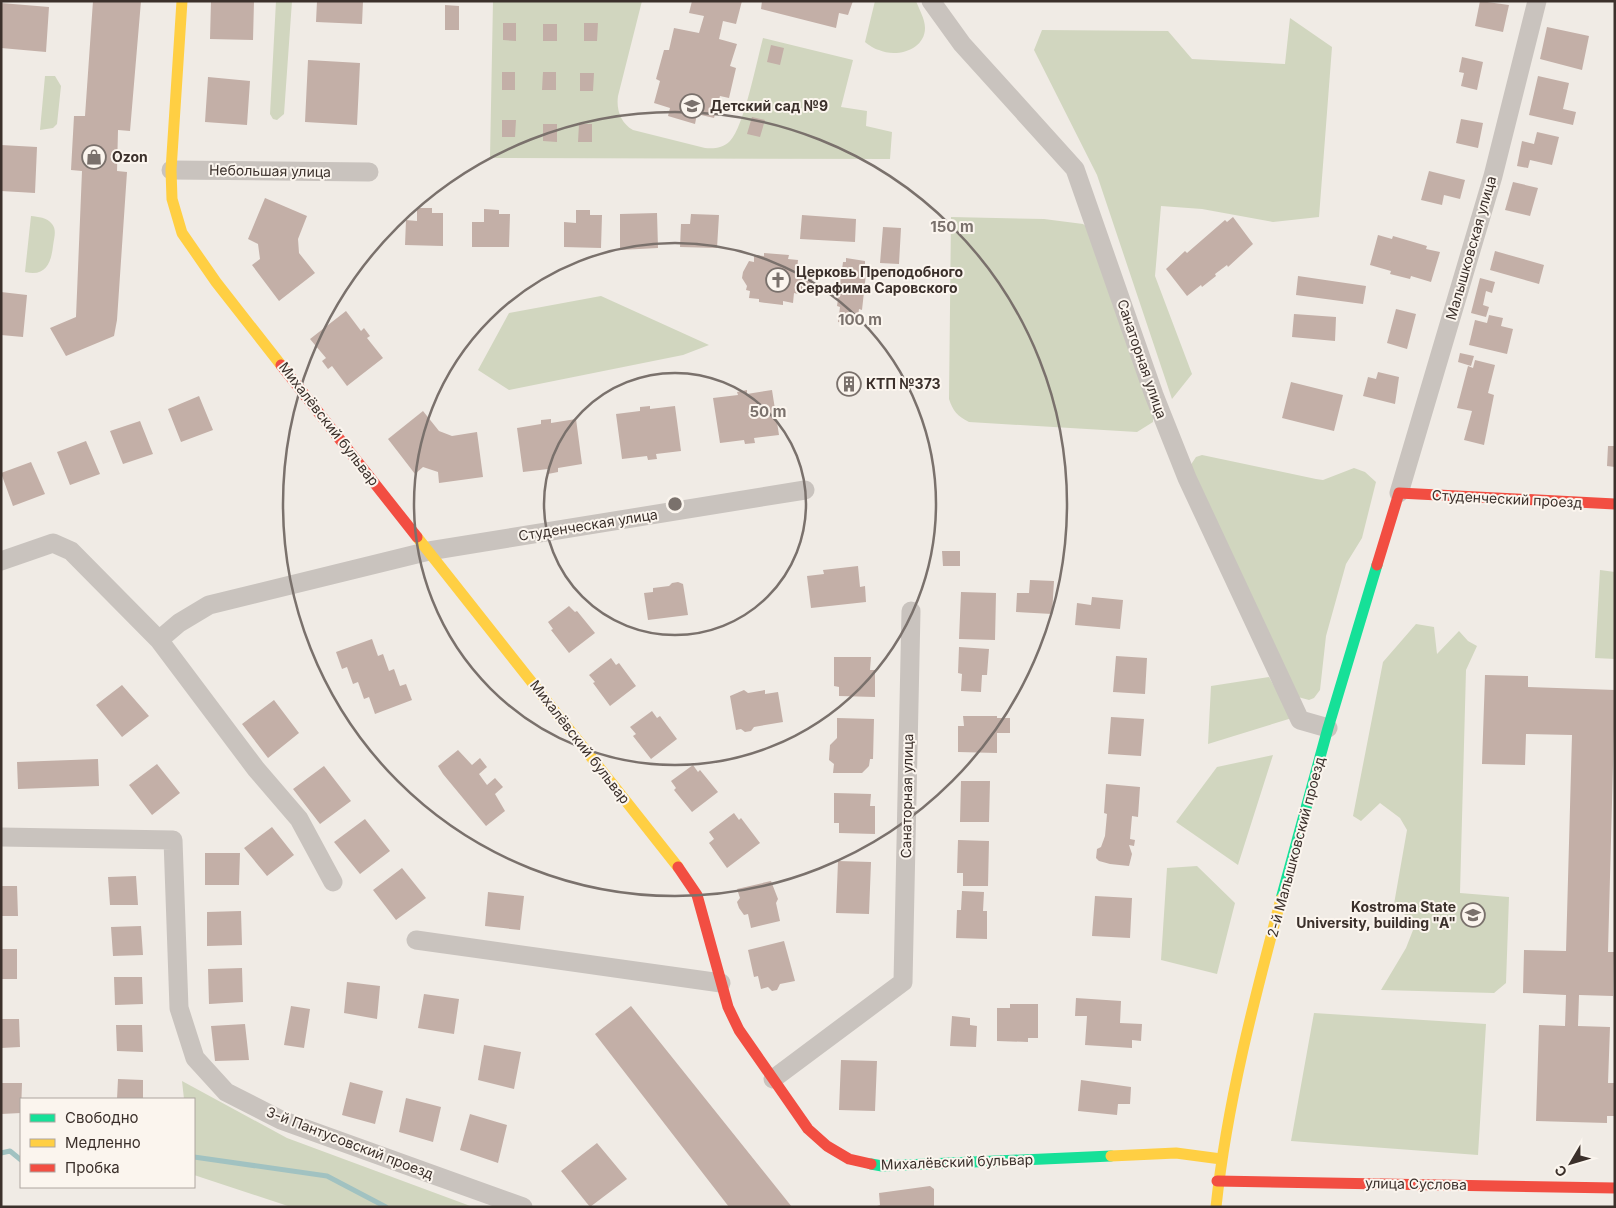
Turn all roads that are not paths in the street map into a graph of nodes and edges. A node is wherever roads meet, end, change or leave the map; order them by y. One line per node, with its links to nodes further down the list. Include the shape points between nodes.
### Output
1 (182, 1): 4 (street, Михалёвский бульвар)
2 (931, 1): 13 (street, Санаторная улица, via 962,44 1075,169 1154,395 1187,478 1300,720)
3 (1537, 1): 7 (street, Малышковская улица, via 1493,176)
4 (171, 170): 5 (street, Небольшая улица); 9 (street, Михалёвский бульвар, via 172,199 182,233 216,282)
5 (369, 172)
6 (805, 490): 9 (street, Студенческая улица)
7 (1399, 493): 8 (street, Студенческий проезд); 13 (street, 2-й Малышковский проезд)
8 (1615, 504)
9 (429, 551): 12 (street, Студенческая улица, via 210,605 179,623); 17 (street, Михалёвский бульвар, via 683,874 697,895)
10 (1, 561): 12 (street, via 53,543 72,551)
11 (911, 611): 18 (street, Санаторная улица, via 903,982)
12 (159, 640): 15 (street, via 299,819)
13 (1328, 728): 19 (street, 2-й Малышковский проезд, via 1254,998)
14 (1, 837): 22 (street, 3-й Пантусовский проезд, via 174,840 180,1008 195,1058 226,1092 281,1120)
15 (333, 882)
16 (416, 940): 17 (street)
17 (721, 983): 18 (street, Михалёвский бульвар, via 738,1030)
18 (773, 1079): 19 (street, Михалёвский бульвар, via 808,1129 826,1146 849,1158 882,1166 1176,1153)
19 (1222, 1158): 20 (street, 2-й Малышковский проезд)
20 (1217, 1181): 21 (street, улица Суслова); 23 (street, 2-й Малышковский проезд)
21 (1615, 1188)
22 (523, 1207)
23 (1216, 1207)

